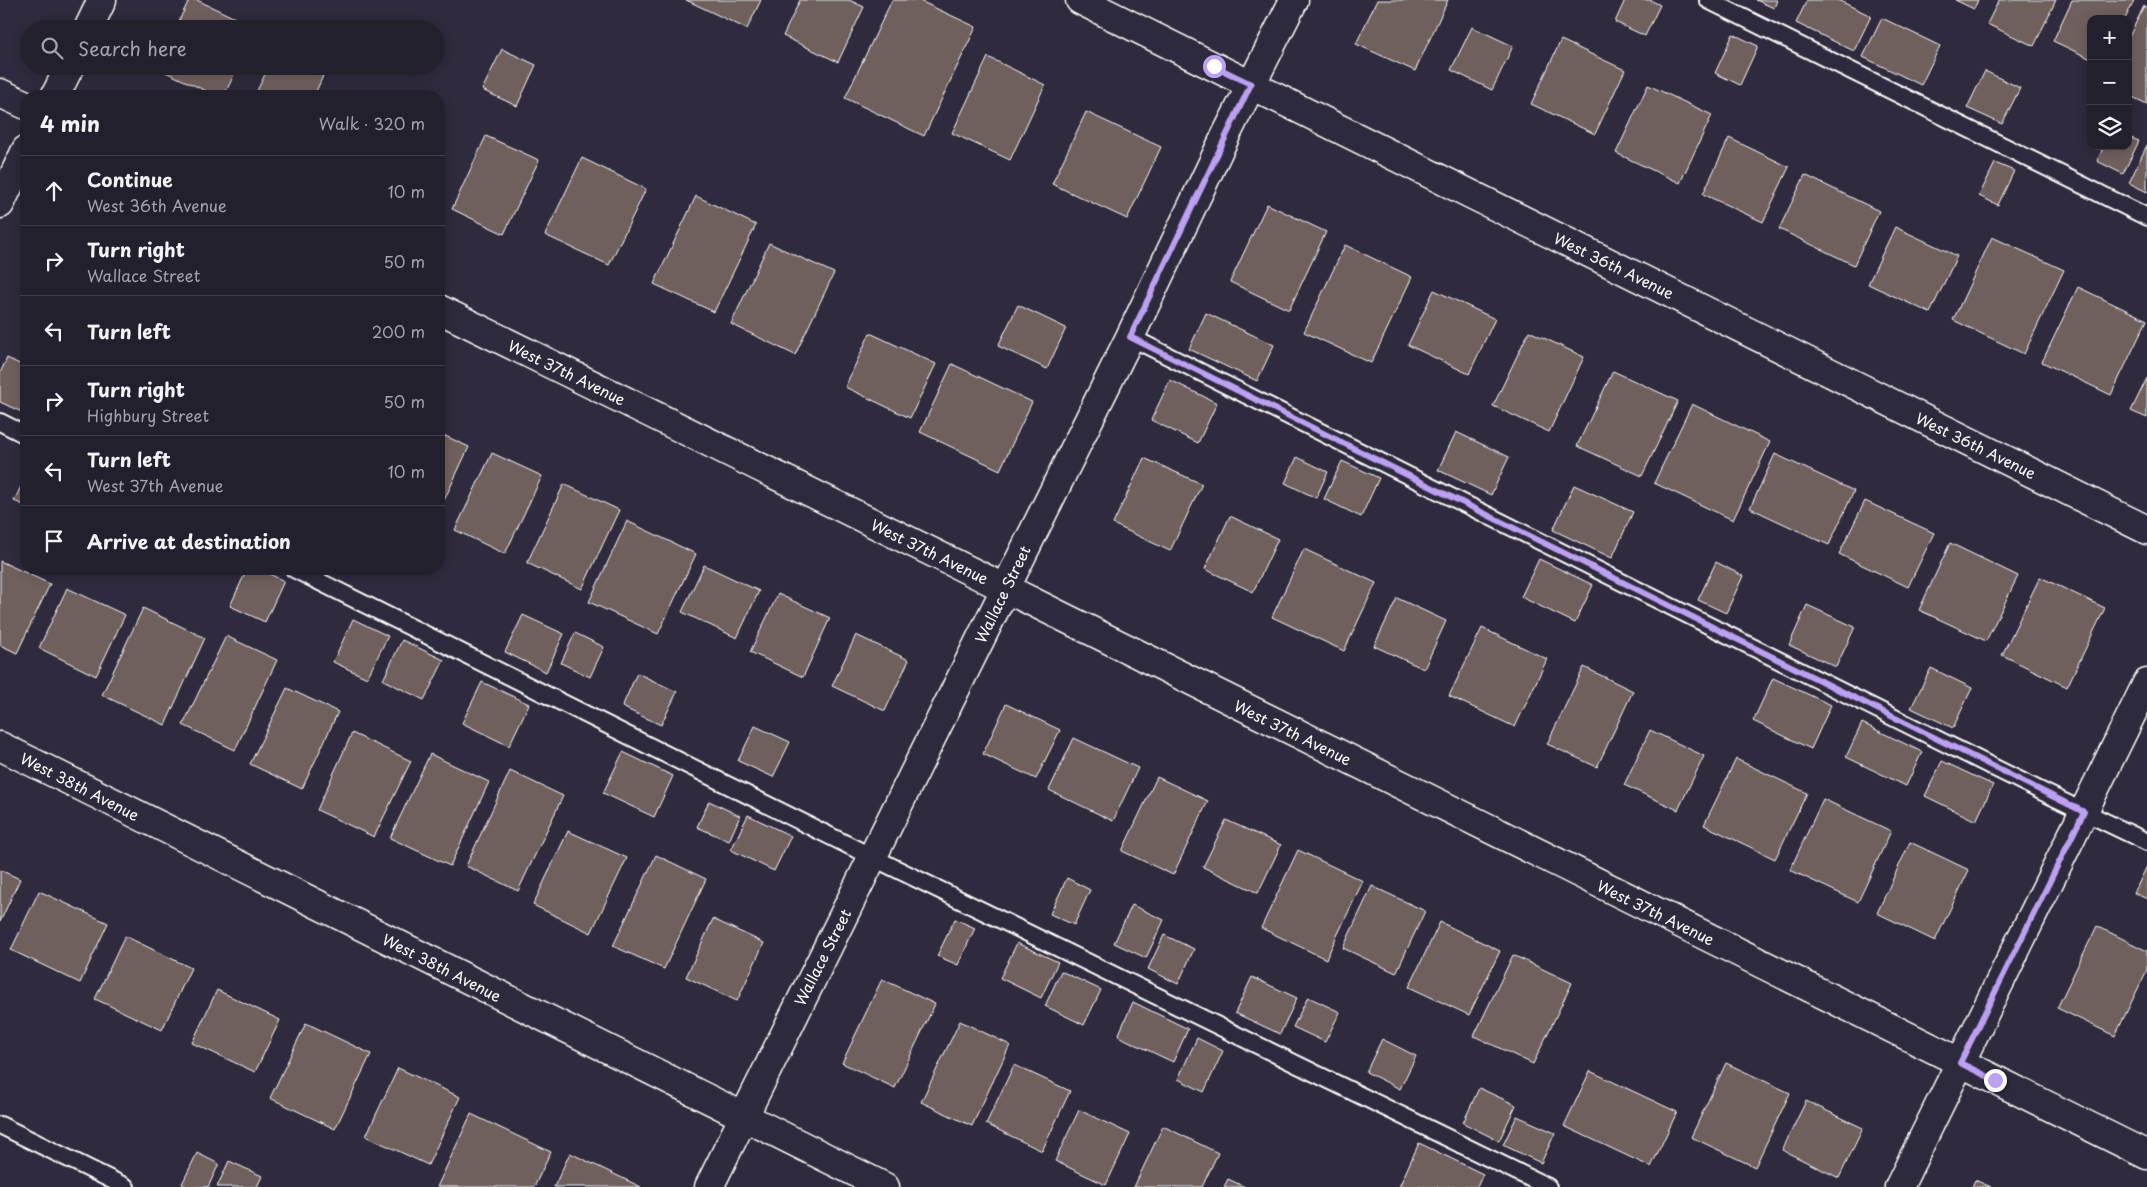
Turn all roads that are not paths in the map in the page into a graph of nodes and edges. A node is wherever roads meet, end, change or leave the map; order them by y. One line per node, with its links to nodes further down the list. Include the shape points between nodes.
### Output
1 (102, 0): 5 (street)
2 (1080, 0): 7 (street, West 36th Avenue)
3 (1294, 0): 7 (street, Wallace Street)
4 (1708, 0): 13 (lane)
5 (92, 20)
6 (65, 75): 8 (street)
7 (1251, 84): 15 (street, Wallace Street); 18 (street, West 36th Avenue)
8 (57, 90)
9 (0, 93): 10 (street)
10 (20, 103)
11 (20, 162): 12 (street)
12 (0, 204)
13 (2147, 217)
14 (445, 312): 20 (street, West 37th Avenue)
15 (1130, 337): 20 (street, Wallace Street); 23 (lane)
16 (0, 422): 17 (lane)
17 (20, 432)
18 (2147, 530)
19 (306, 575): 25 (lane)
20 (1005, 588): 25 (street, Wallace Street); 26 (street, West 37th Avenue)
21 (2147, 683): 23 (street)
22 (0, 746): 27 (street, West 38th Avenue)
23 (2084, 812): 24 (lane); 26 (street)
24 (2147, 842)
25 (872, 857): 27 (street, Wallace Street); 33 (lane)
26 (1960, 1063): 29 (street, West 37th Avenue); 34 (street)
27 (743, 1116): 31 (street, Wallace Street); 32 (street, West 38th Avenue)
28 (0, 1125): 30 (lane)
29 (2147, 1155)
30 (126, 1187)
31 (709, 1187)
32 (885, 1187)
33 (1548, 1187)
34 (1899, 1187)

